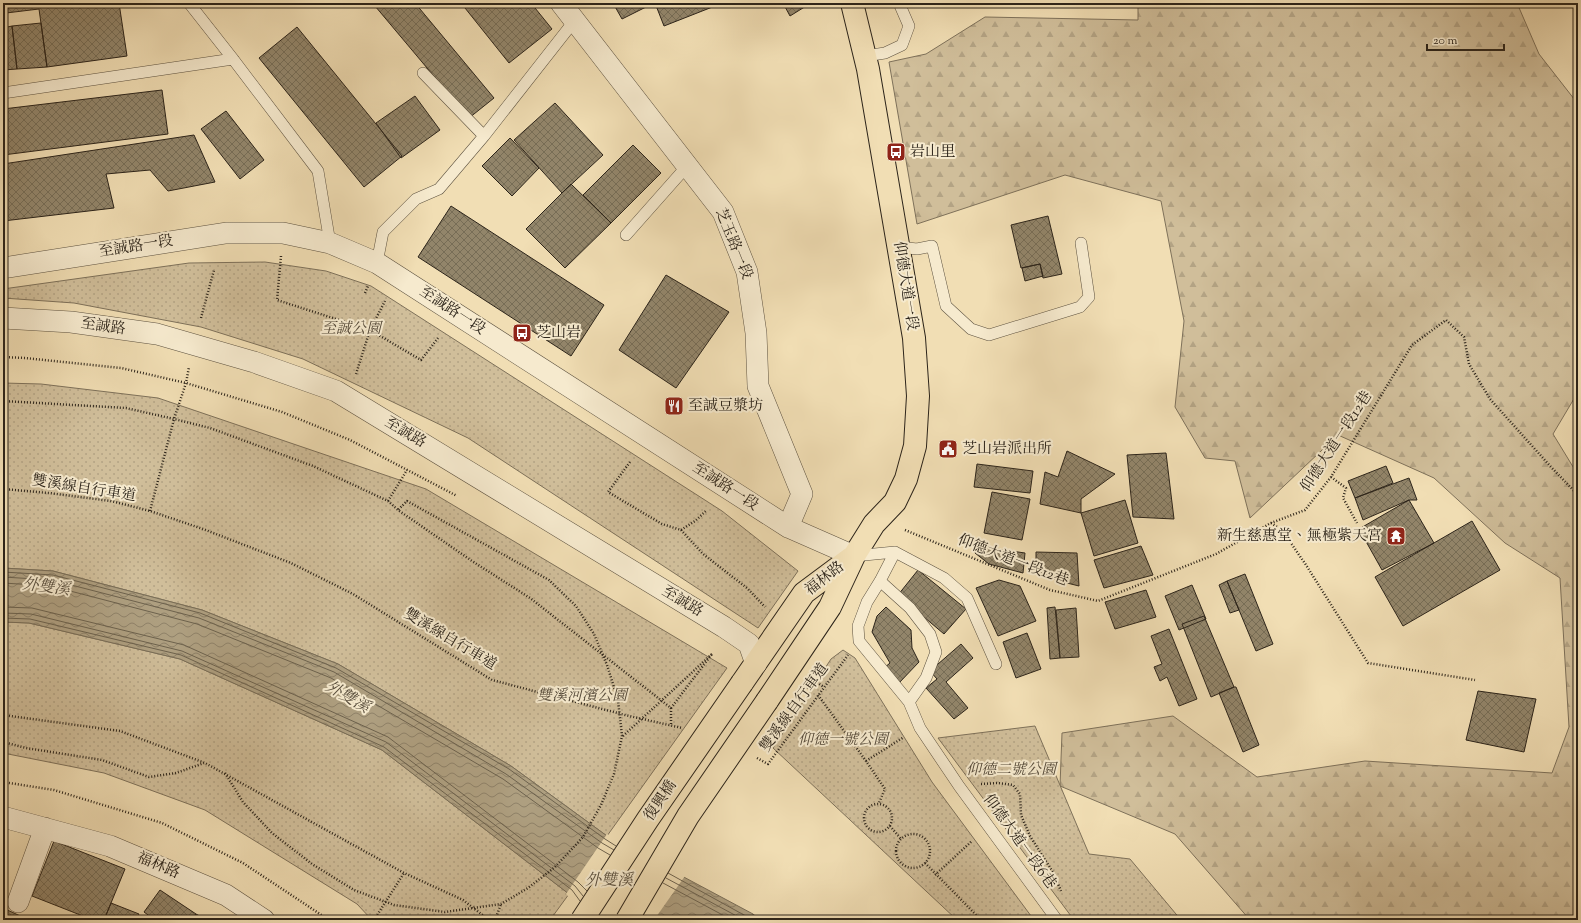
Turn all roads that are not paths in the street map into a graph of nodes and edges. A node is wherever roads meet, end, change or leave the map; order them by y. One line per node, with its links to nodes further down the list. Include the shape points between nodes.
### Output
1 (189, 3): 7 (lane)
2 (561, 3): 5 (street, 芝玉路一段)
3 (852, 3): 6 (main road, 仰德大道一段)
4 (899, 3): 6 (lane, via 909,26 902,45 885,53)
5 (575, 20): 10 (lane); 11 (street, 芝玉路一段)
6 (865, 56): 15 (main road, 仰德大道一段)
7 (233, 59): 9 (lane); 14 (lane, via 318,171)
8 (422, 73): 10 (lane)
9 (3, 92)
10 (484, 136): 16 (lane, via 439,189 416,199 383,232)
11 (688, 166): 12 (lane); 19 (street, 芝玉路一段, via 723,212 747,272 756,333 758,386 802,494)
12 (626, 235)
13 (1080, 243): 15 (lane, via 1089,297 1085,302 1080,307 989,335 970,329 946,306 932,246 917,249)
14 (330, 244): 16 (street, 至誠路一段); 17 (street, 至誠路一段, via 283,233 226,233)
15 (899, 247): 21 (main road, 仰德大道一段, via 914,338 918,396 915,446 906,479 894,502 874,524)
16 (377, 263): 19 (street, 至誠路一段)
17 (3, 268)
18 (3, 318): 23 (street, 至誠路, via 71,322 157,334 254,362 336,391 724,627 749,644)
19 (788, 527): 21 (street, 至誠路一段)
20 (895, 552): 21 (lane); 22 (lane); 24 (lane, via 944,578 967,598)
21 (854, 556): 23 (main road, 福林路, via 804,593); 26 (main road, 福林路, via 830,607)
22 (880, 581): 27 (lane, 仰德大道一段6巷, via 867,602 858,626 859,641); 27 (lane, via 910,608 930,634 936,652 926,678)
23 (756, 664): 25 (main road, 福林路)
24 (996, 664)
25 (742, 683): 32 (main road, 復興橋, bridge)
26 (767, 701): 33 (main road, 復興橋, bridge, via 688,816)
27 (909, 702): 34 (lane, 仰德大道一段6巷, via 920,728 959,786)
28 (3, 817): 29 (street, 福林路)
29 (45, 828): 30 (street); 31 (street, 福林路, via 110,846 178,874 226,895)
30 (18, 902)
31 (264, 920)
32 (582, 920)
33 (627, 920)
34 (1057, 920)

